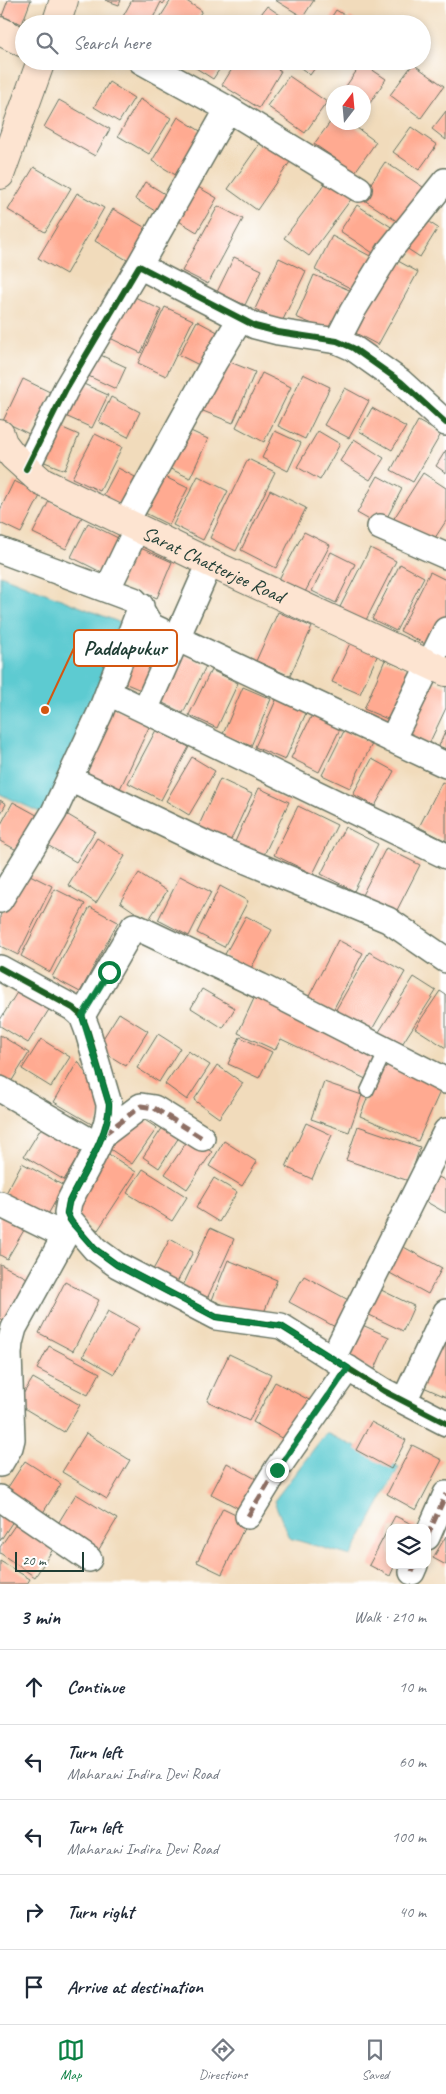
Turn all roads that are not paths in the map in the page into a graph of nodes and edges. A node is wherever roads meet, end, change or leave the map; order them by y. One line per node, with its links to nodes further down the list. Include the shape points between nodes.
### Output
1 (0, 31): 2 (street)
2 (15, 38)
3 (38, 70): 6 (street)
4 (156, 70): 5 (street)
5 (228, 109): 8 (street); 9 (street)
6 (0, 175)
7 (445, 181): 11 (street, via 390,250)
8 (359, 189)
9 (139, 266): 10 (street); 14 (street, via 66,389)
10 (241, 318): 11 (street, via 265,329); 15 (street, via 215,361)
11 (337, 340): 12 (street, via 387,371)
12 (446, 423)
13 (1, 442): 14 (street, Sarat Chatterjee Road)
14 (26, 469): 15 (street, Sarat Chatterjee Road, via 42,482)
15 (131, 525): 19 (street, Sarat Chatterjee Road); 20 (street)
16 (380, 526): 18 (street)
17 (0, 550): 20 (street)
18 (446, 556)
19 (210, 563): 23 (street); 24 (street, Sarat Chatterjee Road)
20 (107, 590): 21 (street)
21 (141, 606): 23 (street, via 148,623); 25 (street)
22 (446, 630): 24 (street)
23 (176, 638): 26 (street); 27 (street)
24 (438, 668): 27 (street)
25 (109, 693): 26 (street); 29 (street)
26 (145, 710): 30 (street)
27 (392, 740): 28 (street)
28 (446, 765)
29 (70, 779): 31 (street, via 42,834); 32 (street, via 206,844 388,920)
30 (446, 856)
31 (0, 900)
32 (446, 960)
33 (0, 968): 34 (street)
34 (82, 1016): 35 (street, via 134,926); 41 (street, via 109,1104 109,1116)
35 (386, 1050): 36 (street); 38 (lane)
36 (446, 1081)
37 (0, 1090): 41 (street)
38 (367, 1091)
39 (446, 1131): 46 (street)
40 (202, 1138): 41 (street, via 154,1108 141,1106)
41 (101, 1140): 43 (street, via 69,1202)
42 (0, 1204): 43 (street)
43 (69, 1229): 45 (street); 46 (street, via 104,1257 216,1317 281,1326)
44 (446, 1312): 47 (street)
45 (5, 1340): 49 (street, via 9,1354 12,1439)
46 (341, 1363): 47 (street); 52 (street)
47 (404, 1402): 48 (street)
48 (446, 1423)
49 (0, 1464)
50 (446, 1494): 53 (street)
51 (0, 1498): 54 (street)
52 (248, 1516)
53 (431, 1528)
54 (89, 1559)

